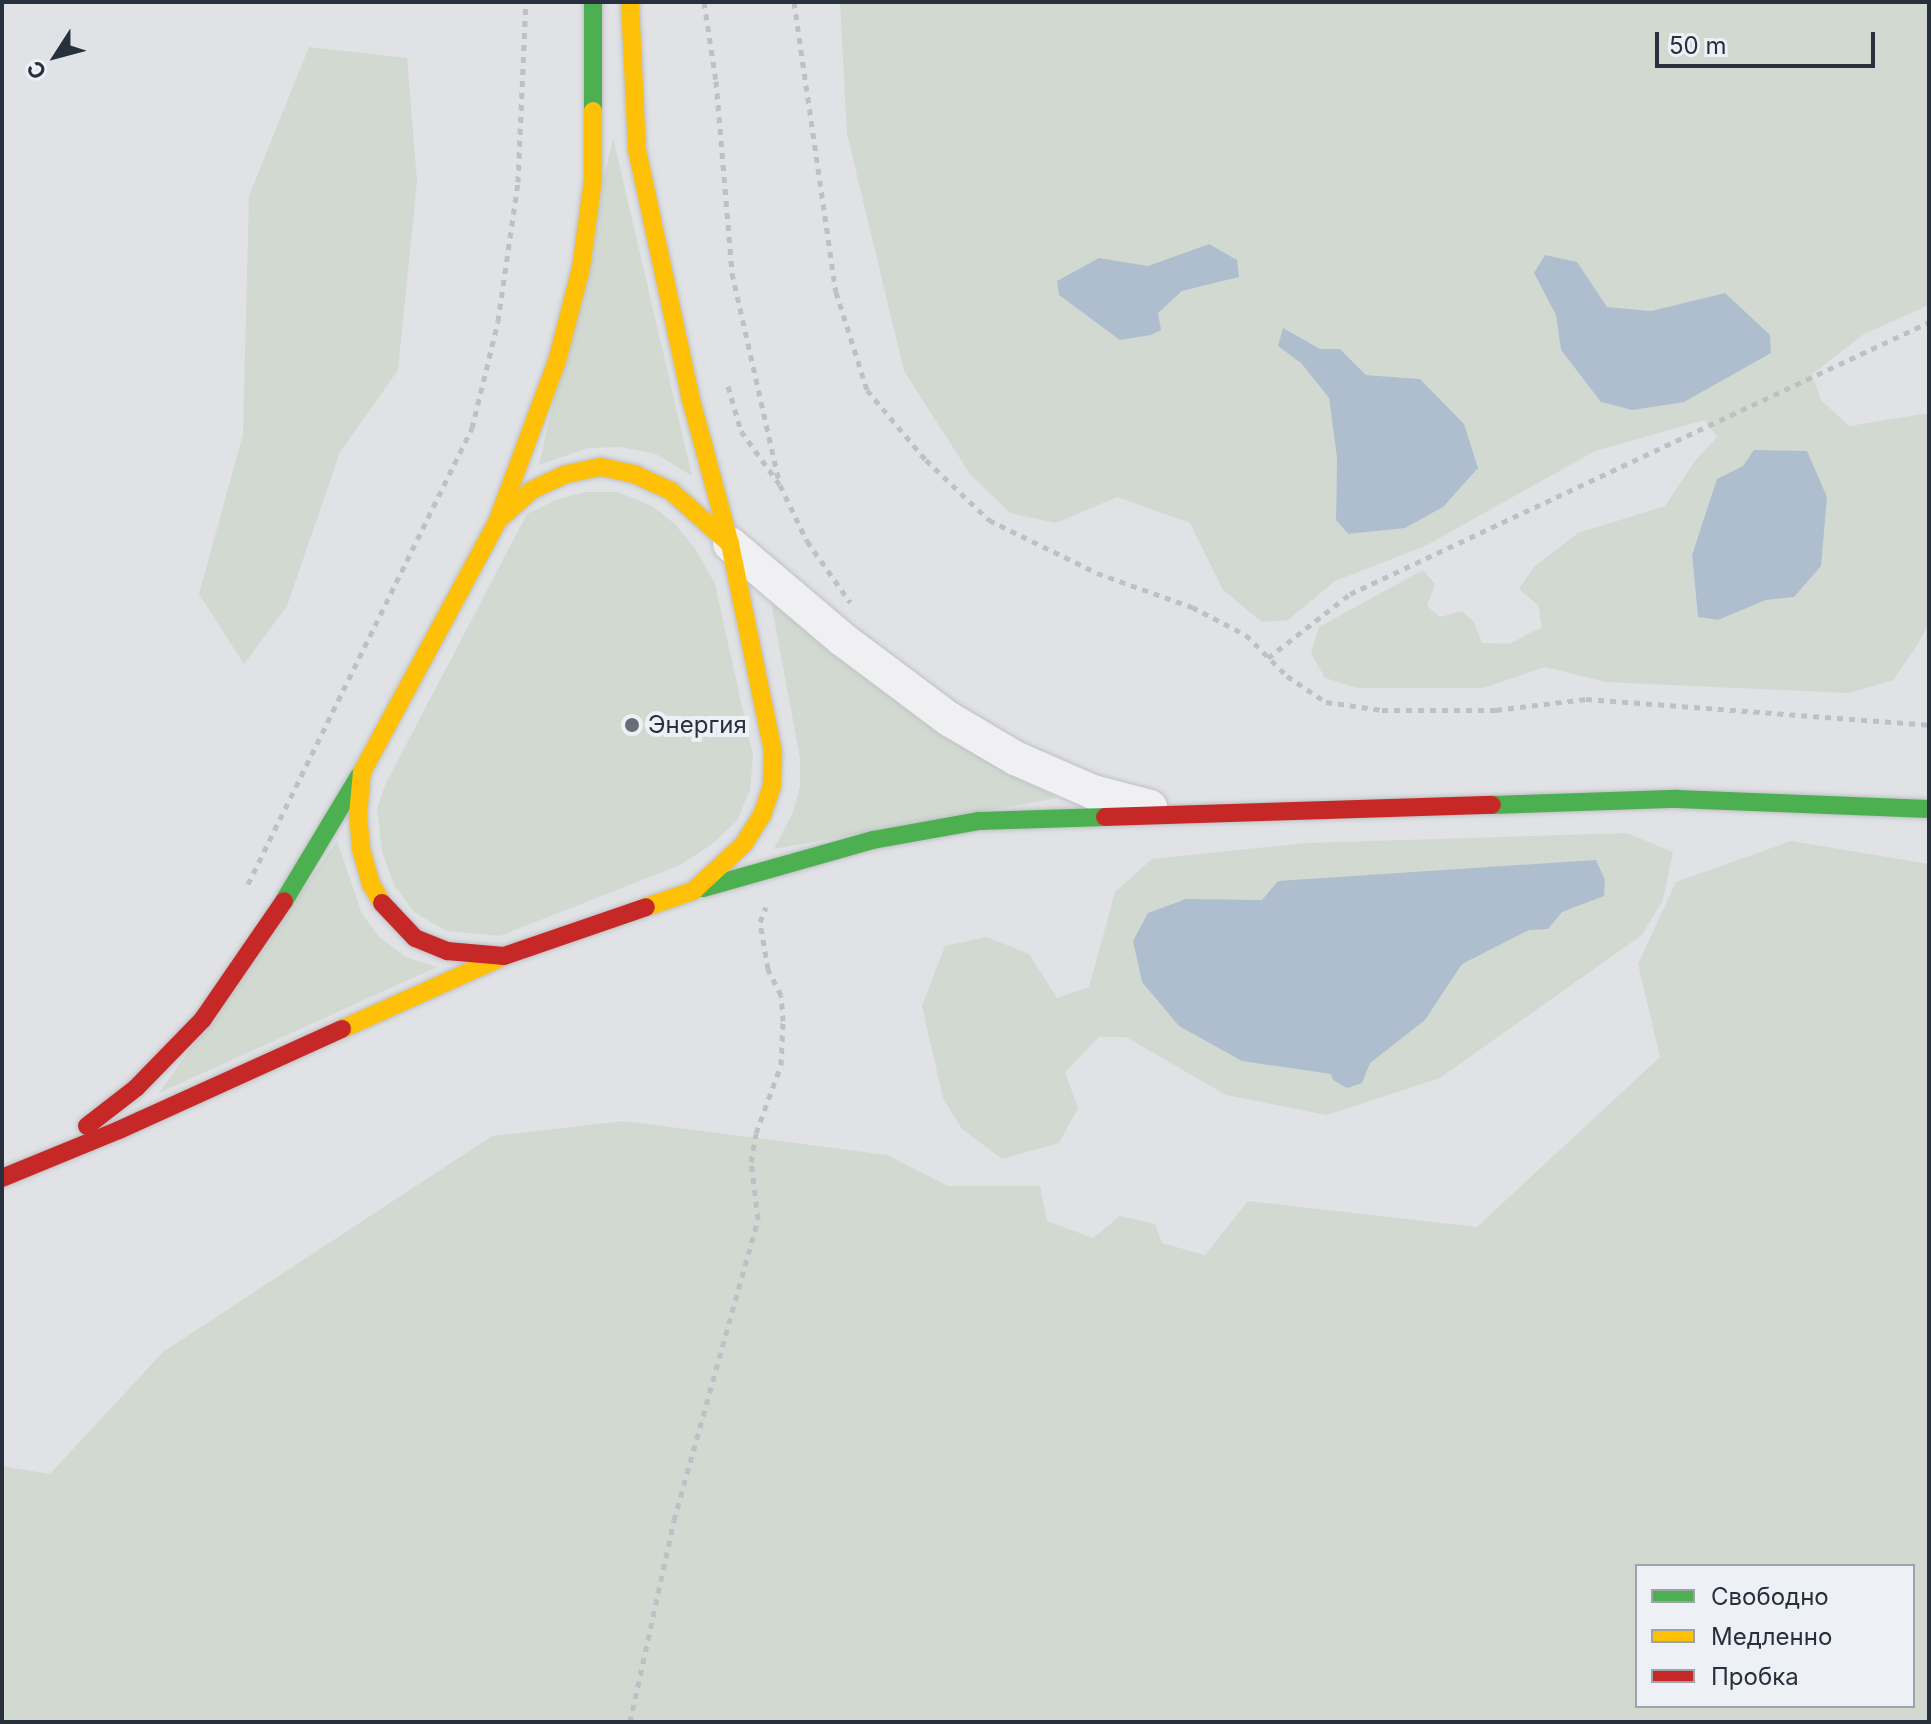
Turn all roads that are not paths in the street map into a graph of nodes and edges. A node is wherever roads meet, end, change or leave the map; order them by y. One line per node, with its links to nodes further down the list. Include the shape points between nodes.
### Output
1 (593, 2): 3 (street, via 593,179 581,268 557,361)
2 (630, 2): 4 (street, via 637,150 690,396)
3 (498, 520): 4 (street, via 532,490 567,474 601,467 634,474 671,491); 5 (street)
4 (730, 544): 7 (street, via 842,639 949,719 1015,758 1093,792); 8 (street, via 773,751 772,786 744,844)
5 (362, 772): 9 (street, via 361,848 371,884 388,913 415,938 447,951); 10 (street, via 262,937 203,1019 136,1088)
6 (1929, 809): 7 (street, via 1677,799)
7 (1174, 814): 8 (street, via 979,821 873,840)
8 (693, 891): 9 (street)
9 (504, 956): 10 (street, via 119,1130)
10 (47, 1157): 11 (street)
11 (2, 1178)

